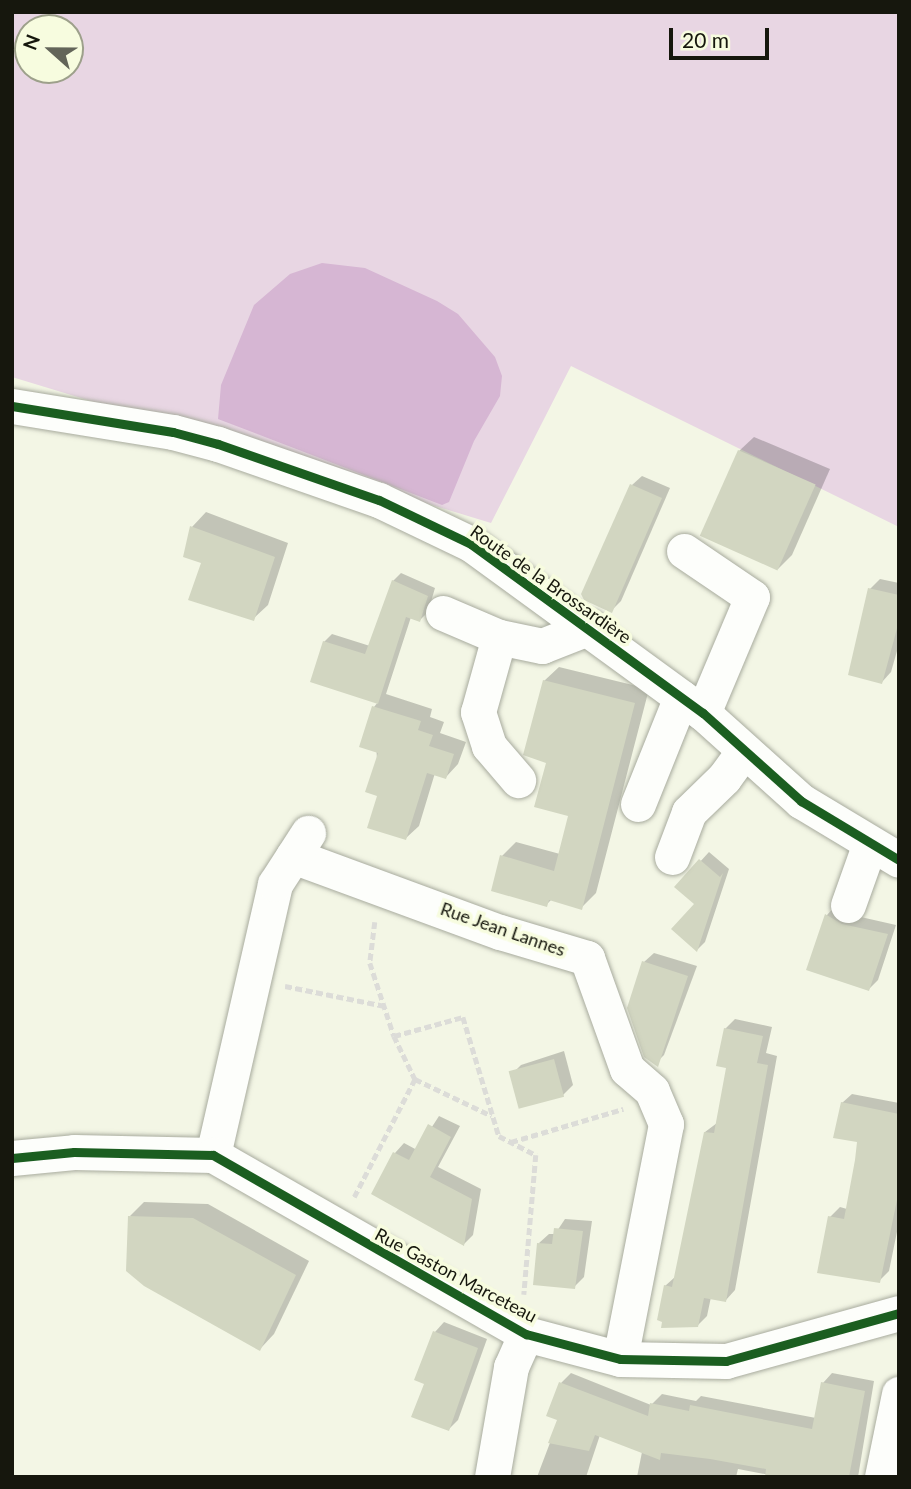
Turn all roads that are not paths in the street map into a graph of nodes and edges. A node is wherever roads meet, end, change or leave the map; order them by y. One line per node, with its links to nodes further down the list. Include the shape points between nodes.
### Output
1 (12, 406): 4 (street, Route de la Brossardière, via 173,432 379,500 471,544)
2 (684, 551): 6 (street, via 752,597)
3 (443, 613): 5 (street)
4 (590, 627): 5 (street, via 542,646); 6 (street, Route de la Brossardière)
5 (499, 636): 8 (street, via 478,712 489,746)
6 (692, 705): 7 (street, Route de la Brossardière); 9 (street)
7 (744, 750): 10 (street, Route de la Brossardière, via 801,801); 11 (street, via 724,778 689,812)
8 (518, 779)
9 (638, 804)
10 (884, 853): 12 (street)
11 (672, 857)
12 (848, 905)
13 (213, 1154): 14 (street, via 75,1152); 16 (street, Rue Gaston Marceteau); 17 (street, Rue Jean Lannes, via 275,884 300,844 379,886 587,958 626,1069 655,1100 666,1124)
14 (12, 1158)
15 (899, 1313): 17 (street, Rue Gaston Marceteau, via 726,1360)
16 (526, 1334): 17 (street, Rue Gaston Marceteau); 19 (street, via 511,1367)
17 (620, 1359)
18 (899, 1394): 20 (street)
19 (492, 1477)
20 (882, 1477)

